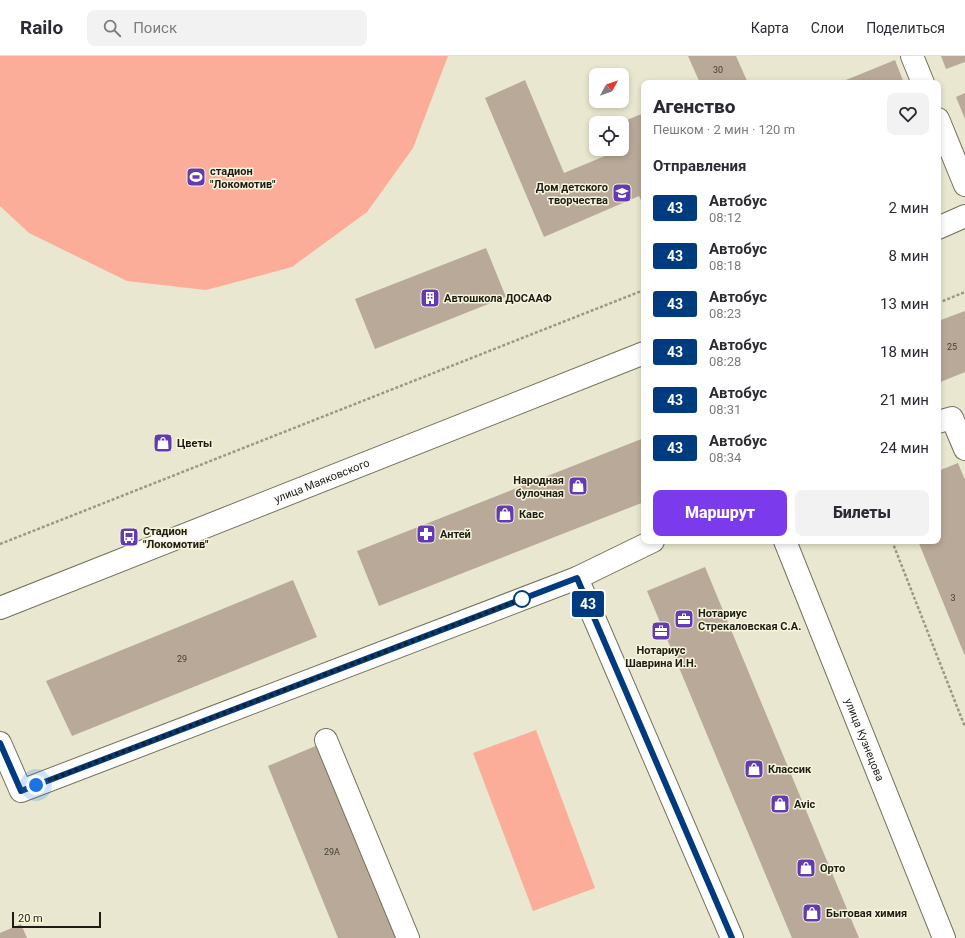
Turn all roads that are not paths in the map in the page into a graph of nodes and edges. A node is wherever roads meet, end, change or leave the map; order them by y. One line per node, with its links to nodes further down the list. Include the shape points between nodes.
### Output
1 (912, 56): 2 (street)
2 (922, 80)
3 (941, 126): 4 (street)
4 (965, 185)
5 (965, 216): 6 (street)
6 (941, 227)
7 (641, 354): 13 (street, улица Маяковского)
8 (941, 421): 9 (street, via 952,418)
9 (965, 449)
10 (647, 544): 12 (street)
11 (786, 544): 18 (street, улица Кузнецова)
12 (577, 578): 15 (street, via 21,791); 17 (street)
13 (0, 608)
14 (326, 740): 16 (street)
15 (0, 743)
16 (408, 938)
17 (732, 938)
18 (944, 938)

